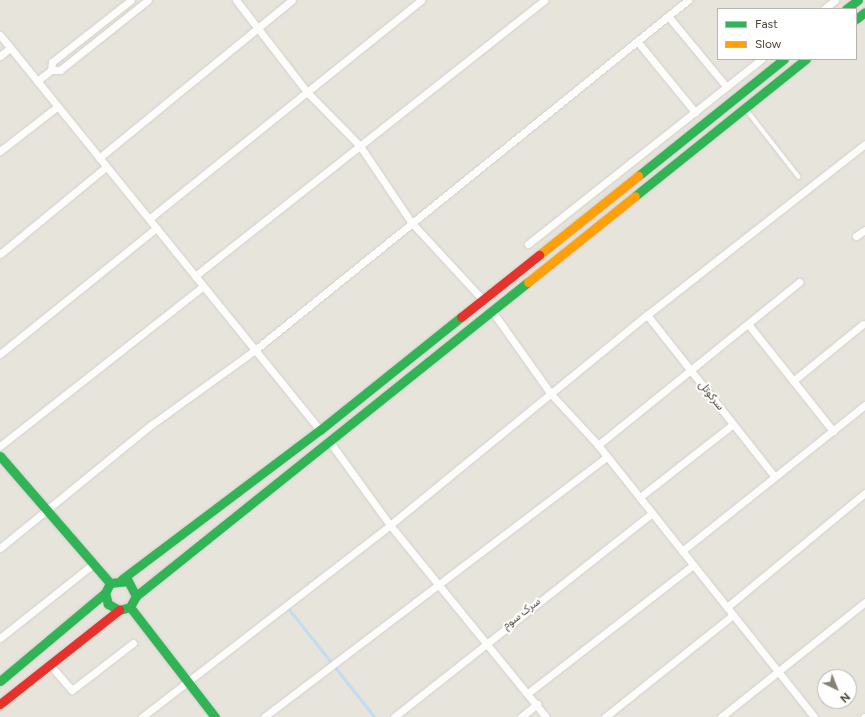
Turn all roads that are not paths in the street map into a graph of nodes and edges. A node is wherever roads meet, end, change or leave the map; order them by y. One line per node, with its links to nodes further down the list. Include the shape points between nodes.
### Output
1 (131, 0): 23 (street, via 52,62)
2 (148, 0): 23 (street, via 60,70)
3 (236, 0): 15 (street)
4 (292, 0): 15 (street)
5 (421, 0): 26 (street)
6 (544, 0): 31 (street)
7 (688, 0): 13 (street)
8 (836, 0): 10 (street)
9 (858, 0): 11 (main road)
10 (825, 8)
11 (847, 8)
12 (865, 12): 14 (main road)
13 (668, 16): 17 (street); 25 (street)
14 (857, 18)
15 (257, 28): 26 (street); 33 (street)
16 (0, 35): 18 (street)
17 (637, 41): 29 (street); 37 (street)
18 (10, 48): 19 (street); 24 (street)
19 (0, 56)
20 (760, 60): 25 (street)
21 (783, 60): 40 (main road)
22 (805, 60): 28 (main road)
23 (51, 70): 24 (street)
24 (37, 81): 27 (street)
25 (726, 86): 29 (street)
26 (307, 92): 31 (street); 36 (street)
27 (58, 106): 32 (street); 33 (street)
28 (745, 108): 35 (lane); 43 (main road)
29 (695, 112): 42 (street)
30 (865, 144): 52 (street)
31 (360, 146): 37 (street); 47 (street)
32 (0, 152)
33 (99, 158): 34 (street)
34 (106, 167): 36 (street); 44 (street)
35 (799, 177)
36 (149, 219): 38 (street)
37 (411, 222): 50 (street); 55 (street)
38 (156, 228): 47 (street); 56 (street)
39 (865, 230): 41 (street)
40 (566, 236): 43 (main road); 45 (main road)
41 (856, 236)
42 (528, 244)
43 (574, 247): 46 (main road)
44 (0, 254)
45 (536, 258): 46 (main road, via 544,262); 50 (main road)
46 (545, 268): 51 (main road)
47 (195, 276): 49 (street)
48 (799, 282): 53 (street)
49 (203, 286): 55 (street); 66 (street)
50 (483, 300): 62 (main road)
51 (492, 311): 59 (street); 64 (main road)
52 (647, 315): 57 (street, سرکوتل); 59 (street)
53 (748, 324): 57 (street); 58 (street)
54 (863, 324): 58 (street)
55 (255, 350): 62 (street); 72 (street, via 151,425)
56 (0, 354)
57 (691, 370): 61 (street, سرکوتل); 65 (street)
58 (793, 381): 63 (street)
59 (551, 394): 65 (street); 74 (street)
60 (865, 405): 63 (street)
61 (733, 424): 69 (street, سرکوتل); 71 (street)
62 (320, 430): 79 (main road)
63 (833, 431): 69 (street)
64 (329, 441): 74 (street); 83 (main road)
65 (598, 444): 68 (street)
66 (0, 446)
67 (0, 456): 72 (main road)
68 (607, 457): 71 (street); 81 (street)
69 (775, 477): 76 (street)
70 (865, 493): 86 (street)
71 (640, 498): 73 (street)
72 (45, 511): 75 (street); 77 (main road)
73 (652, 513): 76 (street); 90 (street, سرک سوم)
74 (390, 525): 81 (street); 95 (street)
75 (0, 548)
76 (682, 551): 78 (street)
77 (93, 564): 80 (main road); 89 (street)
78 (693, 565): 86 (street); 96 (street)
79 (122, 579): 80 (main road); 83 (main road, via 133,585)
80 (110, 583): 82 (main road)
81 (439, 583): 90 (street); 101 (street)
82 (105, 593): 87 (main road, via 108,604); 94 (main road)
83 (136, 596): 85 (main road)
84 (865, 602): 93 (street)
85 (130, 606): 87 (main road); 95 (main road)
86 (727, 607): 88 (street)
87 (119, 610): 92 (main road)
88 (733, 615): 93 (street); 105 (street)
89 (0, 638)
90 (485, 642): 96 (street); 102 (street, سرک سوم)
91 (133, 643): 92 (street, via 72,690)
92 (50, 664): 97 (main road)
93 (778, 671): 106 (street); 107 (street)
94 (0, 681)
95 (188, 681): 99 (street); 100 (main road)
96 (528, 693): 98 (street)
97 (0, 704)
98 (537, 704): 103 (street); 104 (street)
99 (142, 717)
100 (215, 717)
101 (264, 717)
102 (394, 717)
103 (521, 717)
104 (546, 717)
105 (605, 717)
106 (721, 717)
107 (814, 717)

